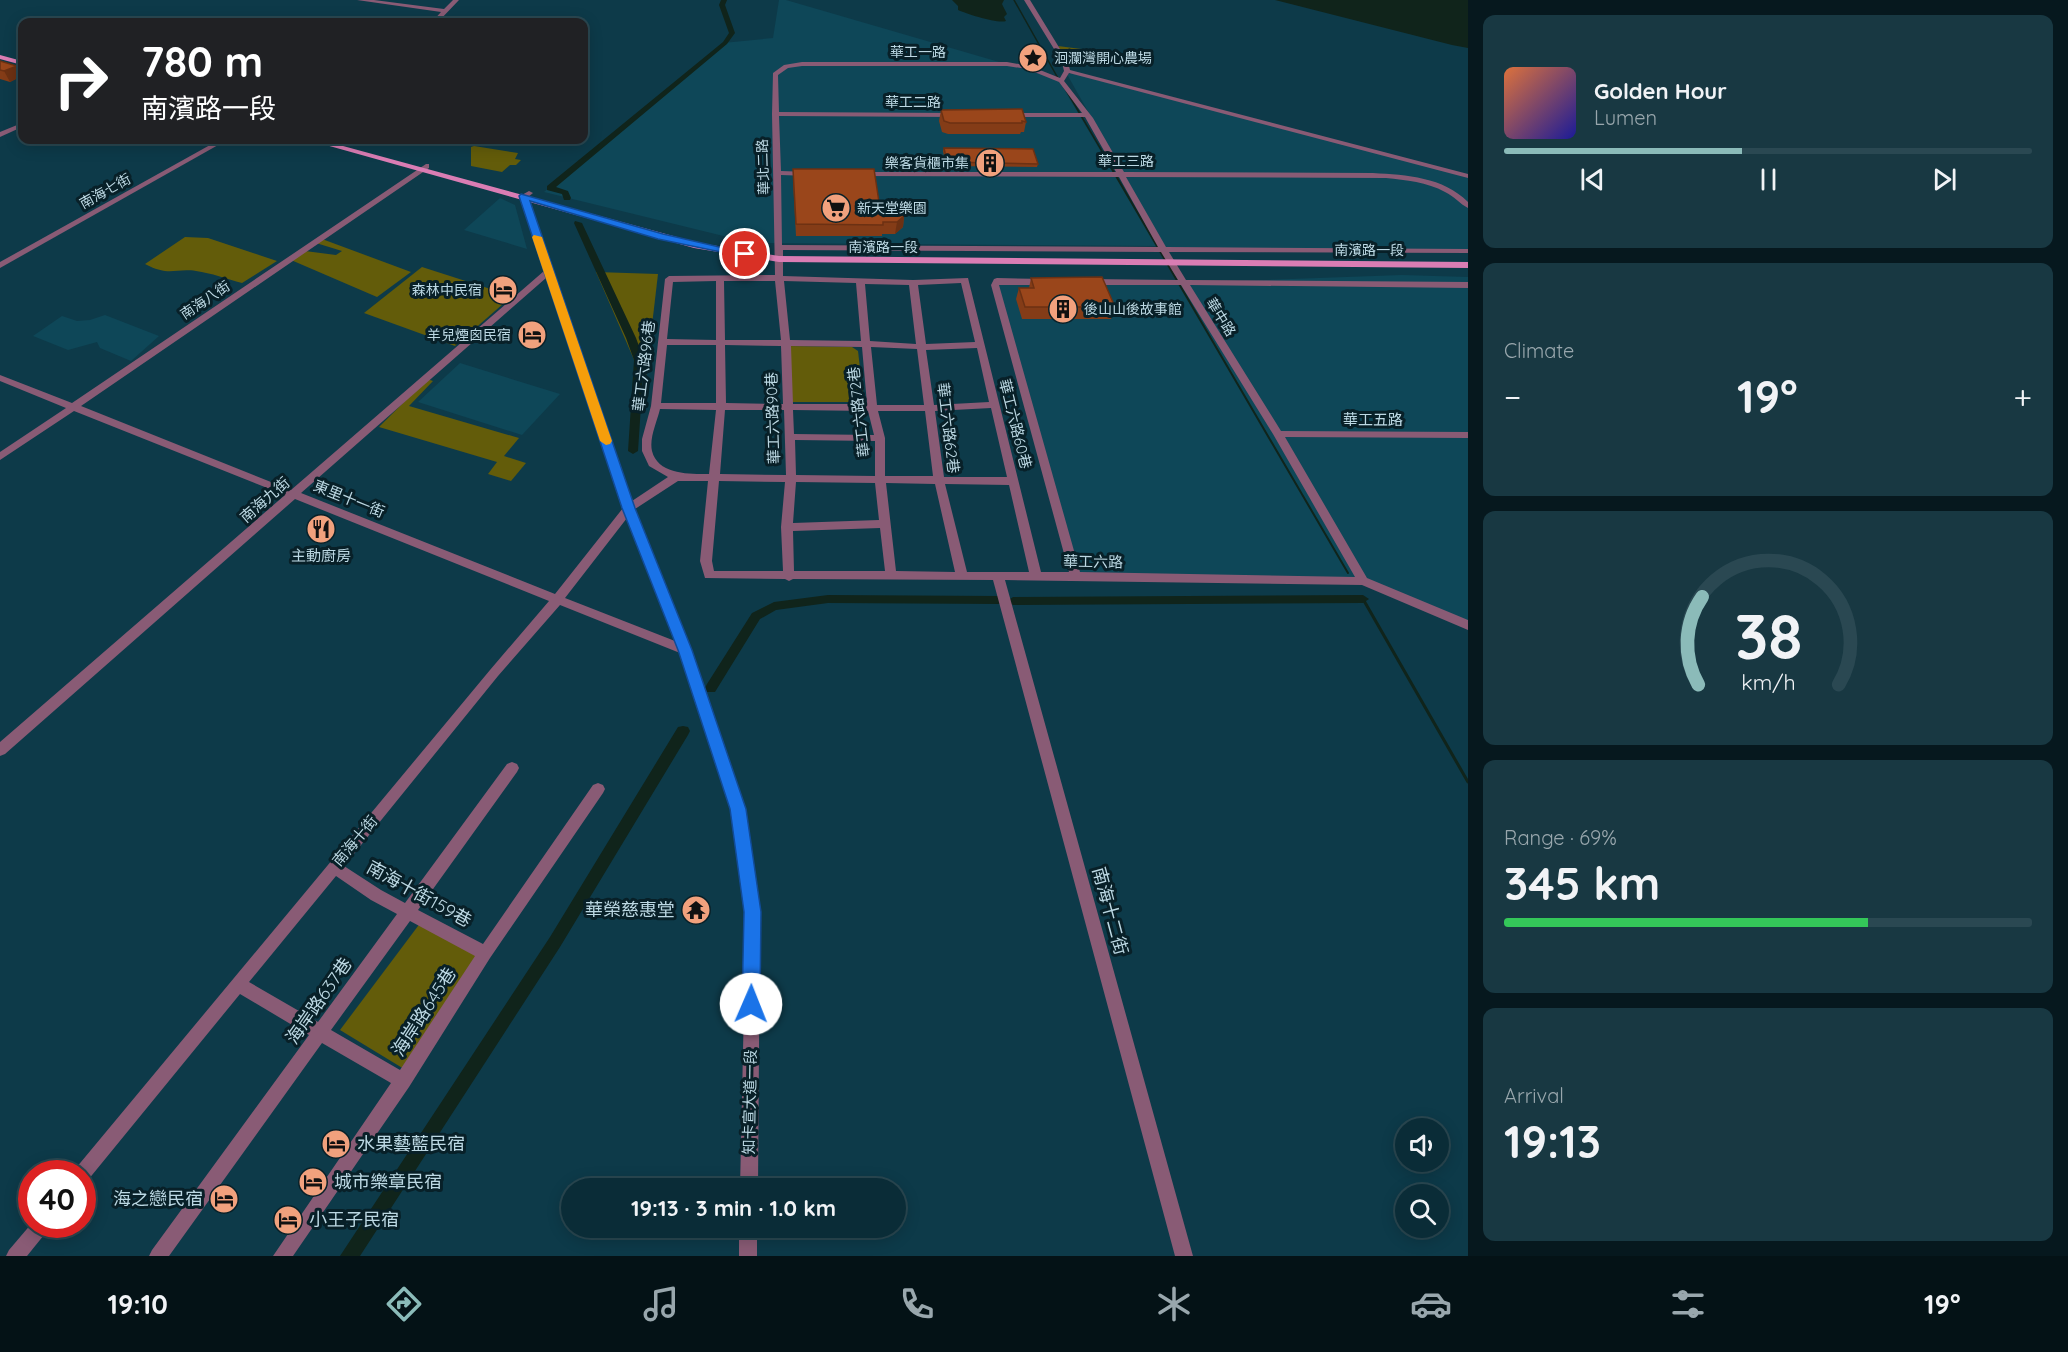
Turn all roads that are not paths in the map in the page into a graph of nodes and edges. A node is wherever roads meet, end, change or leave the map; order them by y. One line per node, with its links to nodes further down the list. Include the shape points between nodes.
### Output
1 (360, 0): 4 (street)
2 (456, 0): 4 (street)
3 (1027, 0): 10 (street)
4 (444, 11): 5 (street)
5 (438, 18)
6 (0, 50): 7 (main road)
7 (18, 55)
8 (0, 57): 9 (main road)
9 (18, 62)
10 (1067, 69): 12 (street); 27 (street)
11 (775, 74): 12 (street, 華工一路, via 786,66 802,63 1007,64 1028,67); 13 (street, 華北二路)
12 (1061, 81): 16 (street, 華中路)
13 (775, 114): 14 (street, 華工二路); 23 (street, 華北二路)
14 (972, 115)
15 (995, 115): 16 (street)
16 (1087, 115): 26 (street, 華中路)
17 (18, 127): 18 (street)
18 (0, 135)
19 (216, 144): 34 (street, 南海七街)
20 (329, 144): 22 (main road, 南濱路一段)
21 (343, 144): 22 (main road, 南濱路一段)
22 (423, 167): 28 (main road, 南濱路一段); 54 (street, 南海八街)
23 (777, 173): 24 (street); 31 (street, 華北二路)
24 (822, 174)
25 (845, 174): 26 (street, 華工三路)
26 (1122, 174): 29 (street, 華工三路, via 1401,177 1447,188); 32 (street, 華中路)
27 (1468, 176)
28 (526, 195): 31 (main road, 南濱路一段, via 709,243); 35 (street, 知卡宣大道一段)
29 (1468, 206)
30 (1468, 252): 32 (street)
31 (779, 253): 32 (main road, 南濱路一段); 36 (street, 華工六路90巷)
32 (1168, 257): 33 (main road, 南濱路一段); 42 (street, 華中路)
33 (1468, 263)
34 (0, 265)
35 (549, 271): 69 (street, 南海九街); 70 (street, 知卡宣大道一段)
36 (779, 278): 37 (street); 38 (street); 46 (street, 華工六路90巷)
37 (720, 279): 44 (street, 華工六路96巷, via 669,279); 45 (street)
38 (860, 280): 41 (street); 47 (street, 華工六路72巷)
39 (1056, 282): 78 (street, via 998,281 995,285)
40 (1079, 282): 42 (street)
41 (913, 283): 48 (street, 華工六路60巷, via 965,280); 49 (street, 華工六路62巷)
42 (1184, 283): 43 (street); 58 (street, 華中路)
43 (1468, 285)
44 (662, 342): 45 (street); 55 (street, 華工六路96巷)
45 (721, 342): 46 (street); 51 (street)
46 (786, 343): 47 (street); 52 (street, 華工六路90巷)
47 (866, 344): 49 (street); 56 (street, 華工六路72巷)
48 (979, 345): 49 (street); 53 (street, 華工六路60巷)
49 (923, 348): 57 (street, 華工六路62巷)
50 (0, 378): 54 (street, 東里十一街)
51 (721, 405): 52 (street); 55 (street); 64 (street)
52 (787, 405): 56 (street); 60 (street, 華工六路90巷)
53 (994, 405): 57 (street); 68 (street, 華工六路60巷)
54 (75, 406): 62 (street, 南海八街); 69 (street, 東里十一街)
55 (656, 406): 63 (street, 華工六路96巷, via 647,450 653,464)
56 (872, 408): 57 (street); 61 (street, 華工六路72巷)
57 (931, 408): 66 (street, 華工六路62巷)
58 (1278, 434): 59 (street, 華工五路); 79 (street, 華中路)
59 (1468, 435)
60 (789, 437): 61 (street); 65 (street, 華工六路90巷)
61 (880, 438): 67 (street, 華工六路72巷)
62 (0, 457)
63 (676, 477): 64 (street); 70 (street, 南海十街)
64 (714, 479): 65 (street); 77 (street, 華工六路, via 706,561 709,575)
65 (791, 479): 67 (street); 72 (street, 華工六路90巷)
66 (939, 480): 67 (street); 68 (street); 74 (street, 華工六路62巷)
67 (880, 481): 71 (street, 華工六路72巷)
68 (1014, 481): 76 (street, 華工六路60巷)
69 (296, 494): 80 (street, 東里十一街); 83 (street, 南海九街)
70 (628, 508): 80 (street, 南海十街); 82 (street, 知卡宣大道一段)
71 (885, 524): 72 (street); 73 (street, 華工六路72巷)
72 (786, 527): 77 (street, 華工六路90巷)
73 (891, 575): 74 (street, 華工六路); 77 (street, 華工六路)
74 (962, 576): 75 (street, 華工六路)
75 (998, 576): 76 (street, 華工六路); 100 (street, 南海十二街)
76 (1035, 576): 78 (street, 華工六路)
77 (789, 577)
78 (1076, 577): 79 (street, 華工六路)
79 (1363, 581): 81 (street, 華工六路)
80 (558, 599): 82 (street, 東里十一街); 86 (street, 南海十街)
81 (1468, 625)
82 (685, 650): 93 (street, 知卡宣大道一段, via 738,809 753,912)
83 (0, 750)
84 (512, 768): 87 (street, 海岸路637巷)
85 (598, 789): 88 (street, 海岸路645巷)
86 (334, 867): 87 (street, 南海十街159巷, via 376,895); 89 (street, 南海十街)
87 (408, 910): 88 (street, 南海十街159巷); 90 (street, 海岸路637巷)
88 (485, 953): 91 (street, 海岸路645巷)
89 (237, 984): 90 (street); 92 (street, 南海十街)
90 (321, 1032): 91 (street); 97 (street, 海岸路637巷)
91 (403, 1081): 98 (street, 海岸路645巷)
92 (93, 1160)
93 (748, 1178)
94 (30, 1238): 96 (street)
95 (748, 1238): 99 (street)
96 (15, 1256)
97 (158, 1256)
98 (282, 1256)
99 (748, 1256)
100 (1184, 1256)

